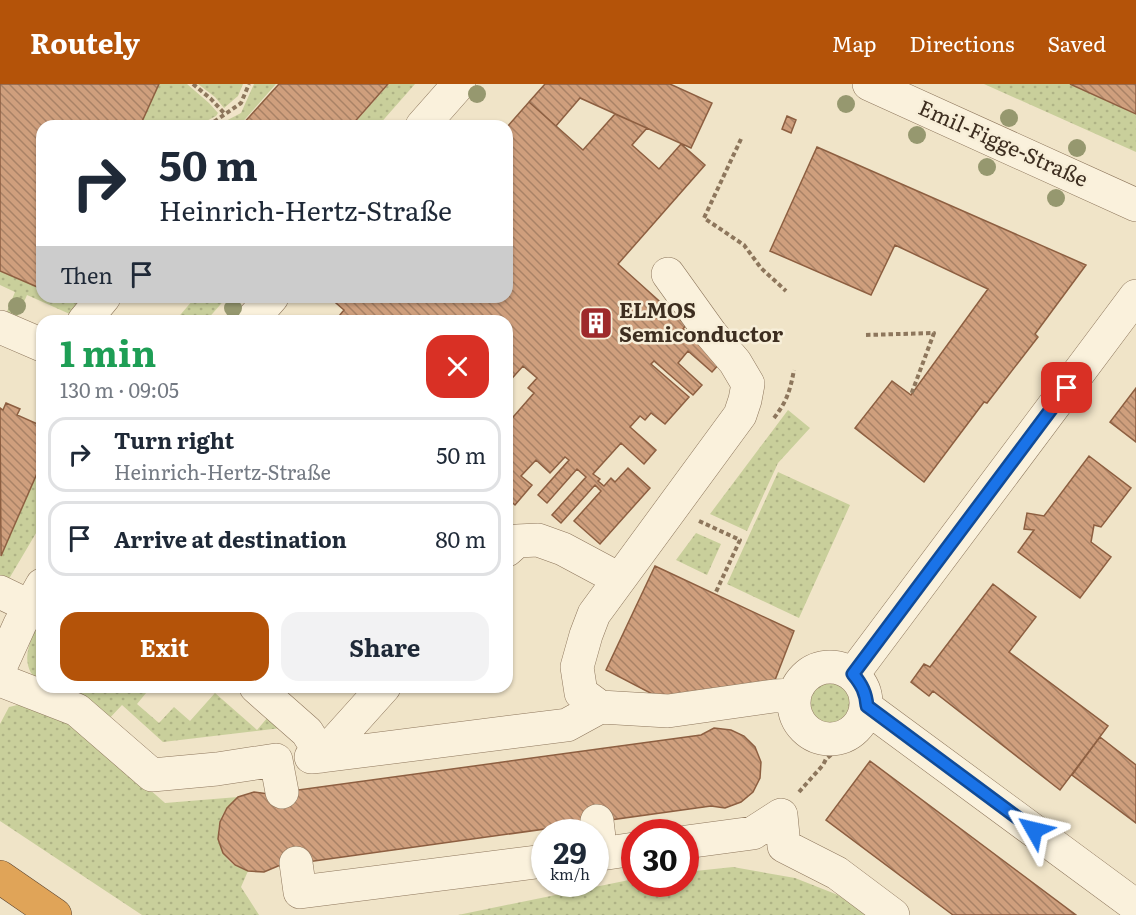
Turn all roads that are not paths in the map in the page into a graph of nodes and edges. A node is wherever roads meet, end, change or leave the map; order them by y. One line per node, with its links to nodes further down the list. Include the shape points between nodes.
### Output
1 (459, 84): 3 (street)
2 (869, 84): 4 (street, Emil-Figge-Straße)
3 (427, 120)
4 (1136, 205)
5 (668, 274): 14 (street, via 748,384 741,415)
6 (1136, 296): 18 (street)
7 (99, 303): 9 (street)
8 (267, 303): 10 (street)
9 (89, 315)
10 (256, 315)
11 (0, 327): 12 (street)
12 (36, 342)
13 (513, 545): 14 (street, via 538,540)
14 (619, 579): 24 (street, via 594,614 577,667 581,693)
15 (0, 592): 16 (street)
16 (36, 596): 17 (street)
17 (0, 668)
18 (853, 674): 22 (street, via 827,666 815,669 796,687); 23 (street, via 861,684)
19 (0, 680): 25 (street, via 78,710 152,775 217,769 279,776)
20 (263, 693): 25 (street, via 307,732)
21 (379, 693): 25 (street)
22 (794, 695): 23 (street, via 797,720 805,730 832,747 861,722); 24 (street, via 668,711)
23 (867, 706): 30 (street)
24 (600, 707): 25 (street, via 567,725)
25 (322, 756)
26 (699, 841): 32 (street, via 753,833 781,814 784,846 837,873)
27 (296, 863): 28 (street, via 300,892)
28 (531, 863)
29 (0, 877): 31 (highway)
30 (1136, 906)
31 (55, 915)
32 (892, 915)

